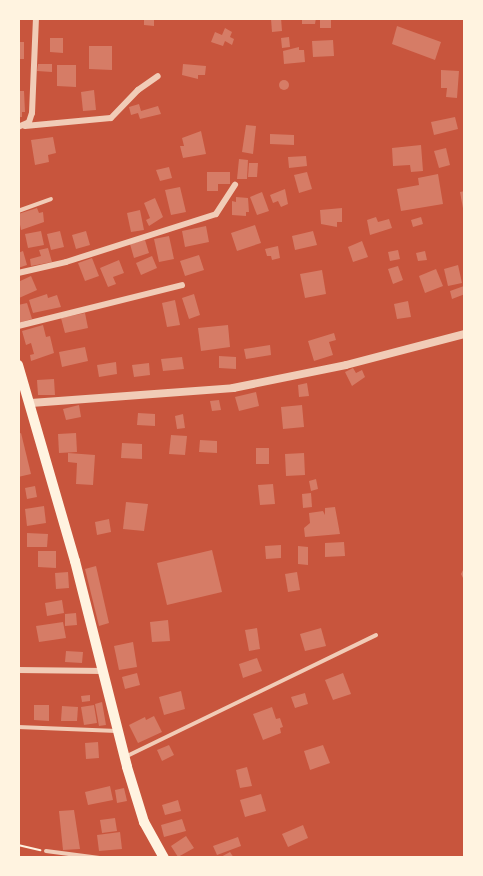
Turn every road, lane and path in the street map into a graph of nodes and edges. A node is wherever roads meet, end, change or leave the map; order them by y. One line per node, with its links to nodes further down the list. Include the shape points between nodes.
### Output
1 (36, 18): 3 (street, via 32,112)
2 (159, 76): 3 (street, via 138,90 111,118)
3 (22, 127)
4 (235, 185): 7 (street, via 216,214 66,262)
5 (51, 199): 6 (lane)
6 (18, 211)
7 (18, 273)
8 (182, 285): 9 (street)
9 (18, 326)
10 (465, 334): 12 (street, via 233,388)
11 (18, 365): 12 (main road)
12 (31, 404): 15 (main road)
13 (376, 635): 18 (lane)
14 (18, 670): 15 (street)
15 (103, 671): 17 (main road)
16 (18, 727): 17 (lane)
17 (118, 732): 18 (main road)
18 (124, 757): 22 (main road, via 144,822)
19 (18, 845): 20 (path)
20 (46, 852): 21 (lane)
21 (100, 858)
22 (164, 858)

